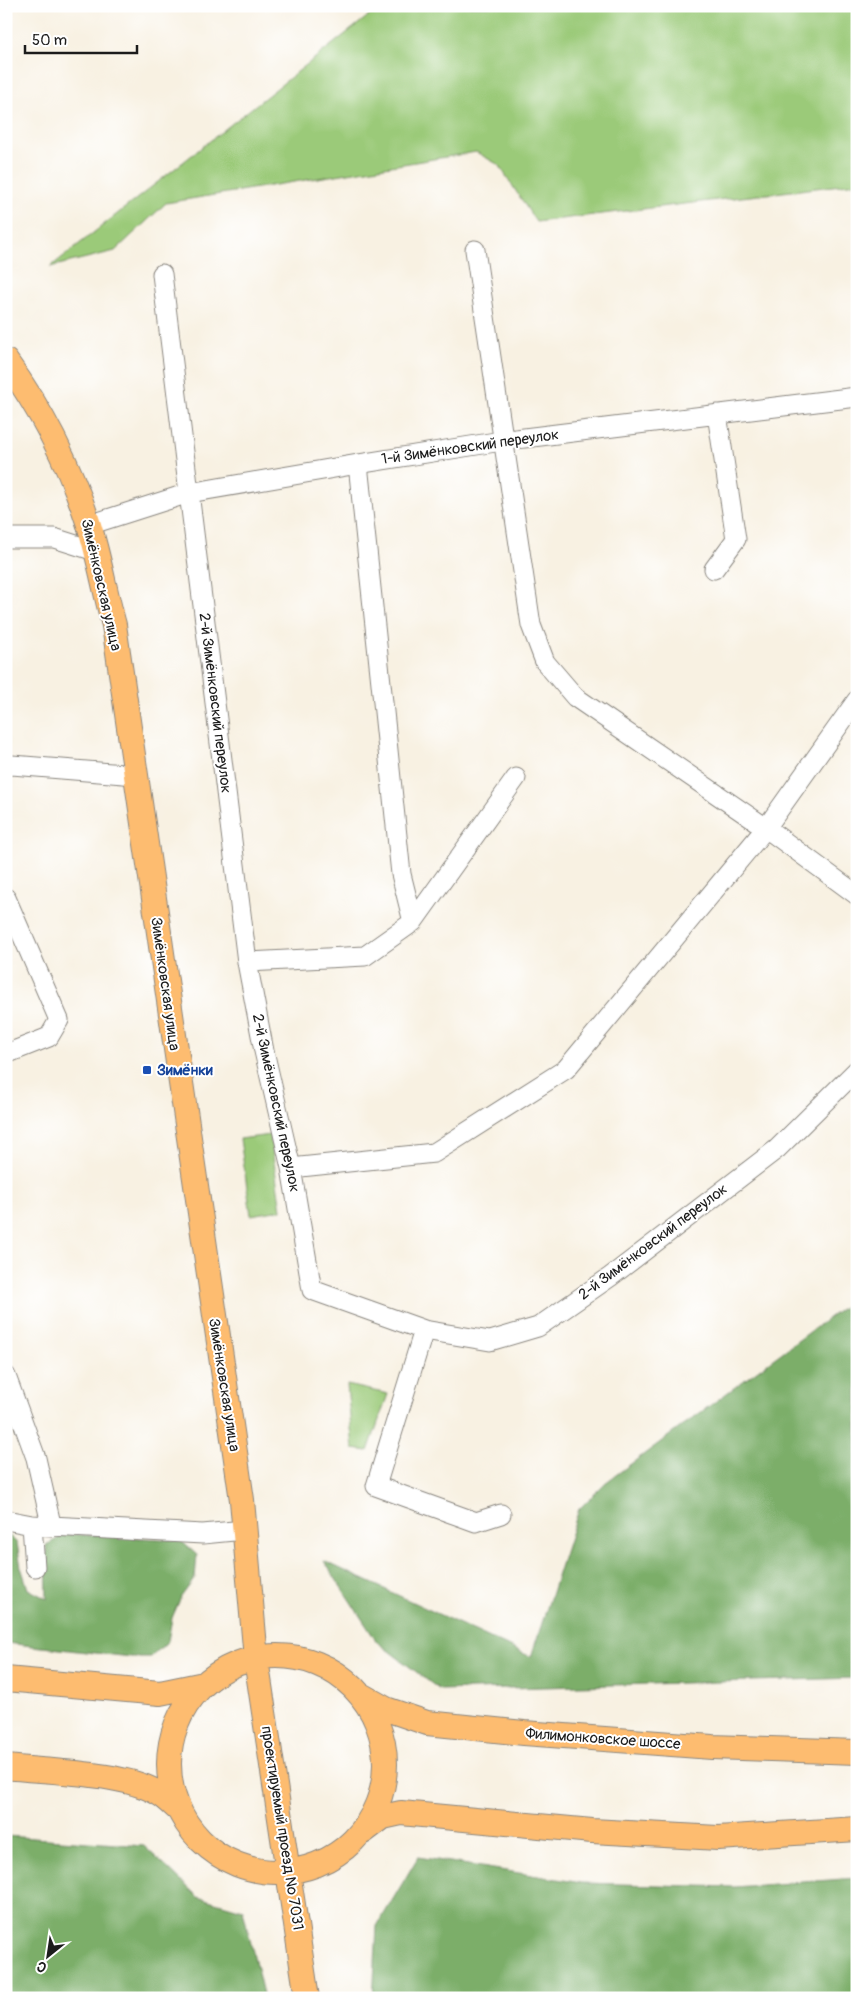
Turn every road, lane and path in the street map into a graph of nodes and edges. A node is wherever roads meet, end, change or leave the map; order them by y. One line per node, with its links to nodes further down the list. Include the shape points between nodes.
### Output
1 (476, 250): 6 (street)
2 (162, 274): 8 (street, 2-й Зимёнковский переулок)
3 (6, 361): 9 (main road, Зимёнковская улица, via 51,430)
4 (857, 396): 5 (street, 1-й Зимёнковский переулок)
5 (717, 414): 6 (street, 1-й Зимёнковский переулок); 12 (street, via 736,539)
6 (502, 441): 7 (street, 1-й Зимёнковский переулок); 17 (street, via 531,625 545,662 575,697)
7 (358, 464): 8 (street, 1-й Зимёнковский переулок); 20 (street, via 401,874)
8 (189, 493): 9 (street, 1-й Зимёнковский переулок); 21 (street, 2-й Зимёнковский переулок)
9 (89, 525): 11 (main road, Зимёнковская улица)
10 (6, 538): 11 (street, via 54,538)
11 (95, 552): 15 (main road, Зимёнковская улица, via 114,625)
12 (714, 569)
13 (857, 700): 17 (street)
14 (8, 770): 15 (street)
15 (136, 775): 31 (main road, Зимёнковская улица)
16 (516, 778): 20 (street)
17 (766, 828): 18 (street); 24 (street, via 566,1069 434,1153)
18 (857, 895)
19 (6, 898): 22 (street, via 59,1020 49,1037)
20 (413, 922): 21 (street, via 366,956)
21 (247, 962): 24 (street, 2-й Зимёнковский переулок)
22 (6, 1054)
23 (857, 1070): 25 (street, 2-й Зимёнковский переулок, via 777,1149 538,1327 490,1341)
24 (291, 1168): 25 (street, 2-й Зимёнковский переулок, via 312,1290)
25 (424, 1330): 27 (street, via 376,1486 476,1522)
26 (6, 1376): 30 (street, via 36,1458)
27 (501, 1514)
28 (6, 1520): 29 (street)
29 (32, 1524): 30 (street); 32 (street)
30 (51, 1524): 31 (street, via 203,1534)
31 (244, 1530): 33 (main road, Зимёнковская улица)
32 (35, 1567)
33 (256, 1659): 35 (main road, Филимонковское шоссе, via 229,1668); 36 (main road, Филимонковское шоссе, via 304,1660 332,1672); 42 (main road, проектируемый проезд № 7031)
34 (6, 1679): 35 (main road, Филимонковское шоссе, via 160,1693)
35 (204, 1684): 39 (main road, Филимонковское шоссе, via 185,1707 170,1750 170,1781)
36 (357, 1692): 37 (main road, Филимонковское шоссе, via 386,1709 427,1723 712,1747); 41 (main road, Филимонковское шоссе, via 380,1733 385,1763 381,1794)
37 (857, 1752)
38 (6, 1768): 39 (main road, Филимонковское шоссе, via 138,1784 159,1793)
39 (179, 1810): 42 (main road, Филимонковское шоссе, via 195,1835 218,1855 252,1869)
40 (857, 1829): 41 (main road, Филимонковское шоссе, via 718,1838 592,1831 401,1813 383,1817)
41 (359, 1834): 42 (main road, Филимонковское шоссе, via 327,1860)
42 (289, 1872): 43 (main road, проектируемый проезд № 7031)
43 (307, 1998)

